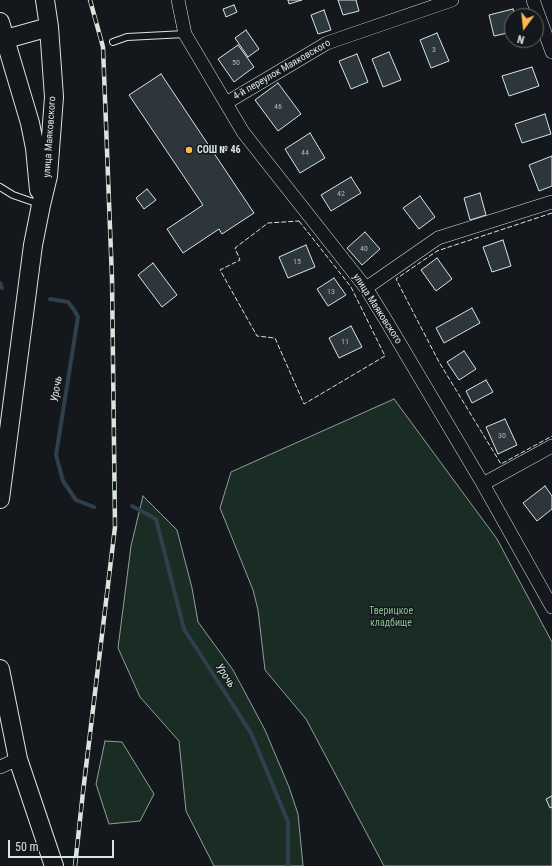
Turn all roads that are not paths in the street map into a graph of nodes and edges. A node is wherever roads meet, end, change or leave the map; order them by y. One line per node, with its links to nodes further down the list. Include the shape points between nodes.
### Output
1 (45, 0): 6 (main road, улица Маяковского)
2 (178, 0): 7 (street, улица Маяковского)
3 (452, 0): 11 (street, 4-й переулок Маяковского, via 328,43)
4 (533, 0): 10 (street)
5 (0, 22): 8 (main road, улица Маяковского)
6 (49, 27): 8 (main road); 14 (main road, улица Маяковского, via 54,97 48,176)
7 (185, 34): 9 (lane, via 127,37); 11 (street, улица Маяковского)
8 (6, 39): 14 (main road, улица Маяковского, via 30,123)
9 (113, 42)
10 (552, 52)
11 (226, 103): 15 (street, улица Маяковского, via 243,132)
12 (0, 187): 14 (lane, via 13,195)
13 (552, 202): 15 (street, via 438,238)
14 (41, 205): 18 (main road, via 33,245)
15 (366, 288): 17 (street, улица Маяковского)
16 (552, 446): 17 (street)
17 (483, 484): 19 (street, улица Маяковского)
18 (0, 499)
19 (552, 607)
20 (0, 669): 21 (main road)
21 (18, 759): 22 (street); 23 (main road)
22 (0, 767)
23 (54, 866)

